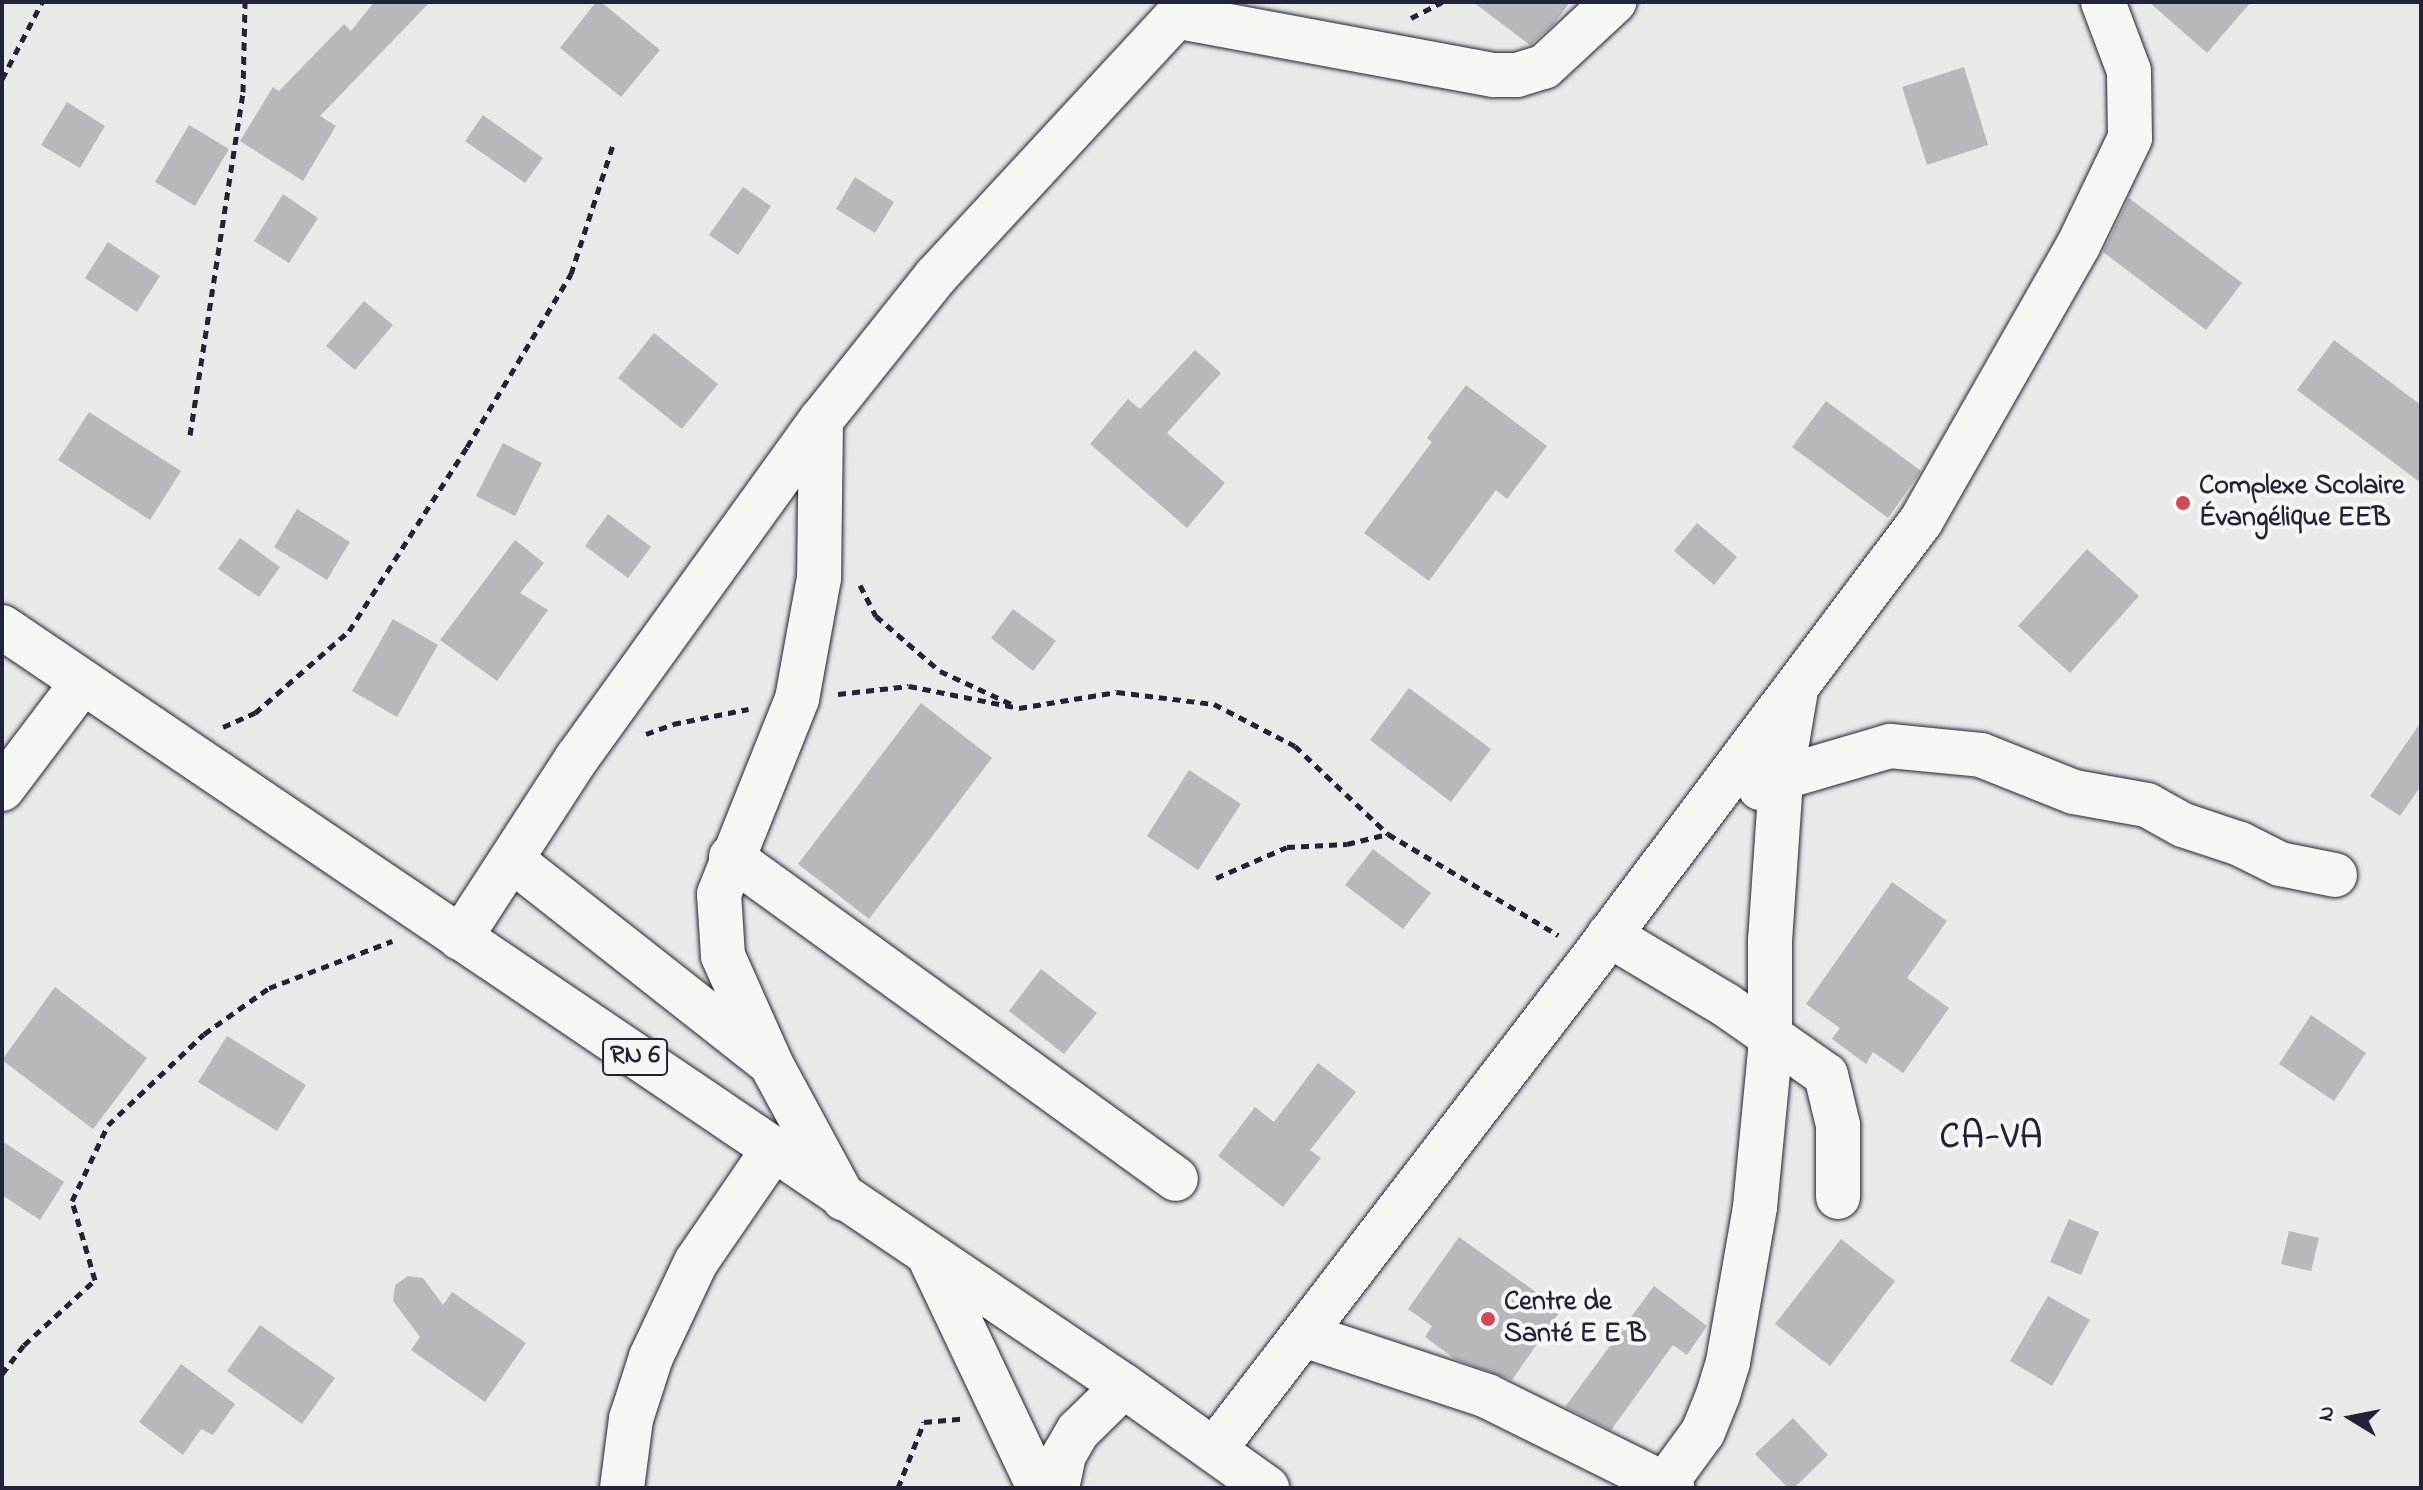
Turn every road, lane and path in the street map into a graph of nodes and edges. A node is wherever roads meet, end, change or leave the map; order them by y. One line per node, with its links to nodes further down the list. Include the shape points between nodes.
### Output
1 (42, 2): 6 (path)
2 (245, 2): 9 (path, via 243,92)
3 (1614, 2): 5 (street, via 1544,67 1517,75 1494,75)
4 (2103, 2): 13 (street, via 2129,71 2130,138 2078,246 1921,521)
5 (1185, 9): 8 (street, via 936,276)
6 (2, 79)
7 (613, 145): 16 (path, via 571,274 349,631 255,713)
8 (821, 420): 14 (street, via 819,578); 17 (street)
9 (190, 435)
10 (855, 574): 15 (path, via 876,616 940,671)
11 (2, 627): 12 (street, RN 6)
12 (83, 682): 16 (street, RN 6); 19 (street)
13 (1797, 683): 18 (street); 20 (street)
14 (797, 699): 15 (path, via 909,686); 17 (path, via 673,724); 22 (street)
15 (1019, 708): 21 (path, via 1117,692 1214,704 1295,746)
16 (179, 748): 26 (street, RN 6)
17 (577, 758): 23 (street)
18 (1781, 778): 20 (street); 24 (street, via 1890,746 1981,755 2074,792 2147,805 2280,864); 28 (street)
19 (2, 789)
20 (1695, 818): 27 (street)
21 (1388, 834): 25 (path, via 1347,844 1287,847); 27 (path)
22 (731, 857): 29 (street, via 719,894 723,956); 31 (street)
23 (512, 860): 26 (street); 29 (street)
24 (2335, 875)
25 (1216, 878)
26 (449, 931): 30 (street, RN 6); 36 (path, via 269,988 204,1034 108,1125 72,1201 95,1280 24,1345)
27 (1601, 946): 28 (street); 35 (street)
28 (1770, 1034): 32 (street, via 1826,1075 1838,1125); 40 (street, via 1755,1207 1728,1362 1703,1432)
29 (771, 1064): 33 (street)
30 (773, 1150): 33 (street, RN 6); 41 (street, via 696,1262 651,1357 631,1419)
31 (1176, 1179)
32 (1838, 1197)
33 (844, 1199): 34 (street, RN 6)
34 (929, 1256): 37 (street, RN 6); 38 (street)
35 (1304, 1335): 39 (street); 40 (street, via 1487,1396)
36 (2, 1374)
37 (1124, 1386): 39 (street, RN 6); 44 (street, via 1078,1431 1064,1455)
38 (1006, 1415): 42 (path, via 924,1422); 43 (street)
39 (1214, 1450): 45 (street, RN 6)
40 (1669, 1486)
41 (622, 1488)
42 (898, 1488)
43 (1039, 1488)
44 (1057, 1488)
45 (1267, 1488)

